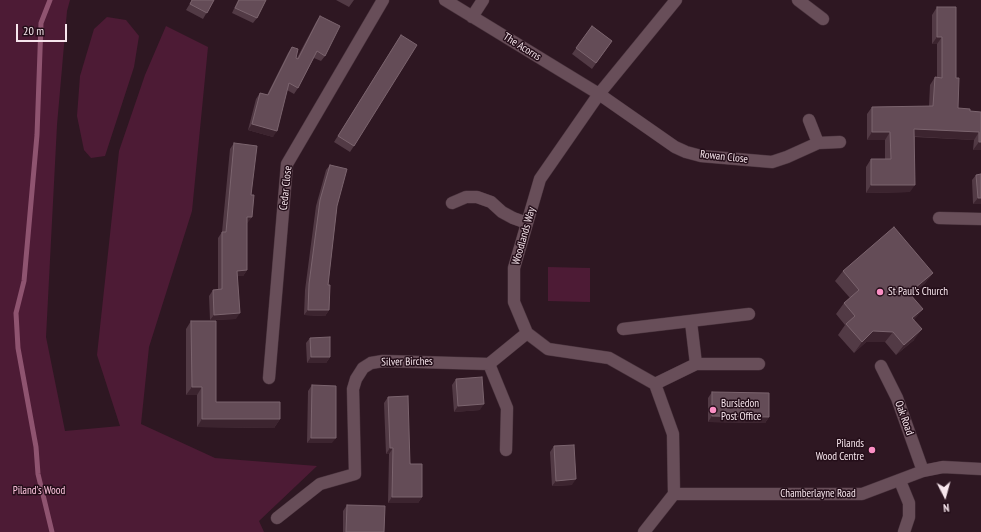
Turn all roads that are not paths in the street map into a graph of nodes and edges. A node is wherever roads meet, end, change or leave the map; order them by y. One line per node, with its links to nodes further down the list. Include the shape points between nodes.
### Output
1 (383, 0): 24 (street, Cedar Close, via 287,164)
2 (445, 0): 6 (street, The Acorns)
3 (482, 0): 6 (street)
4 (676, 0): 8 (street, Woodlands Way)
5 (798, 0): 7 (street)
6 (472, 16): 8 (street, The Acorns)
7 (823, 19)
8 (599, 94): 11 (street, Rowan Close, via 675,147 701,156 772,162); 15 (street, Woodlands Way, via 540,178)
9 (809, 120): 11 (street)
10 (840, 142): 11 (street, Rowan Close)
11 (818, 143)
12 (452, 203): 15 (street, via 466,197 477,197 491,202 502,212)
13 (939, 218): 14 (street)
14 (981, 219)
15 (527, 223): 19 (street, Woodlands Way, via 514,268 514,302)
16 (749, 314): 17 (street)
17 (691, 322): 18 (street); 21 (street)
18 (623, 329)
19 (527, 333): 20 (street); 25 (street, Woodlands Way, via 548,349 609,358)
20 (489, 364): 26 (street, via 506,408); 31 (street, Silver Birches, via 383,361 371,363 363,368 353,389 355,474 320,484)
21 (696, 364): 22 (street); 25 (street)
22 (759, 364)
23 (881, 366): 28 (street, Oak Road, via 897,398)
24 (269, 378)
25 (655, 384): 30 (street, via 674,434)
26 (506, 450)
27 (981, 469): 28 (street, Chamberlayne Road, via 942,467)
28 (923, 471): 29 (street, Chamberlayne Road)
29 (900, 481): 30 (street, Chamberlayne Road, via 862,494); 33 (street, via 909,503 909,517)
30 (674, 494): 32 (street)
31 (277, 518)
32 (644, 532)
33 (904, 532)

